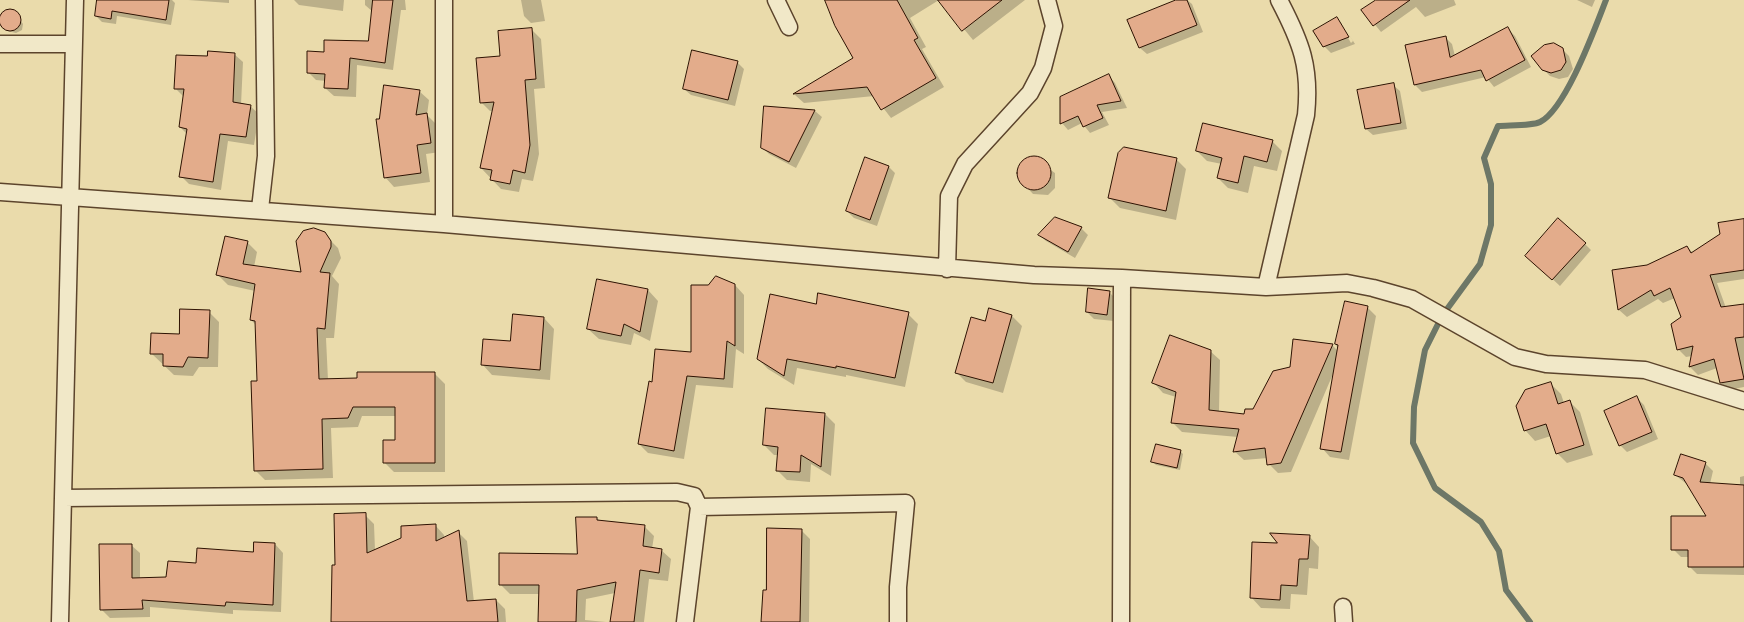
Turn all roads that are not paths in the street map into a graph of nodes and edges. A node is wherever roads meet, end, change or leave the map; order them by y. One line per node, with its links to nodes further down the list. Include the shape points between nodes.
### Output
1 (75, 0): 9 (street)
2 (264, 0): 12 (street, via 266,156)
3 (444, 0): 13 (street)
4 (776, 0): 7 (street)
5 (1047, 0): 14 (street, via 1054,26 1043,68 1030,93 965,164 949,196)
6 (1279, 0): 16 (street, via 1304,54 1309,87 1306,115)
7 (789, 27)
8 (0, 44): 9 (street)
9 (73, 44): 11 (street)
10 (0, 192): 11 (street)
11 (70, 198): 12 (street); 18 (street)
12 (260, 209): 13 (street)
13 (444, 224): 14 (street)
14 (947, 269): 15 (street)
15 (1122, 278): 16 (street); 23 (street)
16 (1266, 287): 17 (street, via 1347,284 1373,288 1412,300 1515,357 1546,364 1645,370)
17 (1744, 401)
18 (63, 498): 19 (street, via 677,492 694,496); 20 (street)
19 (699, 508): 21 (street); 22 (street, via 906,503)
20 (60, 622)
21 (685, 622)
22 (898, 622)
23 (1121, 622)

